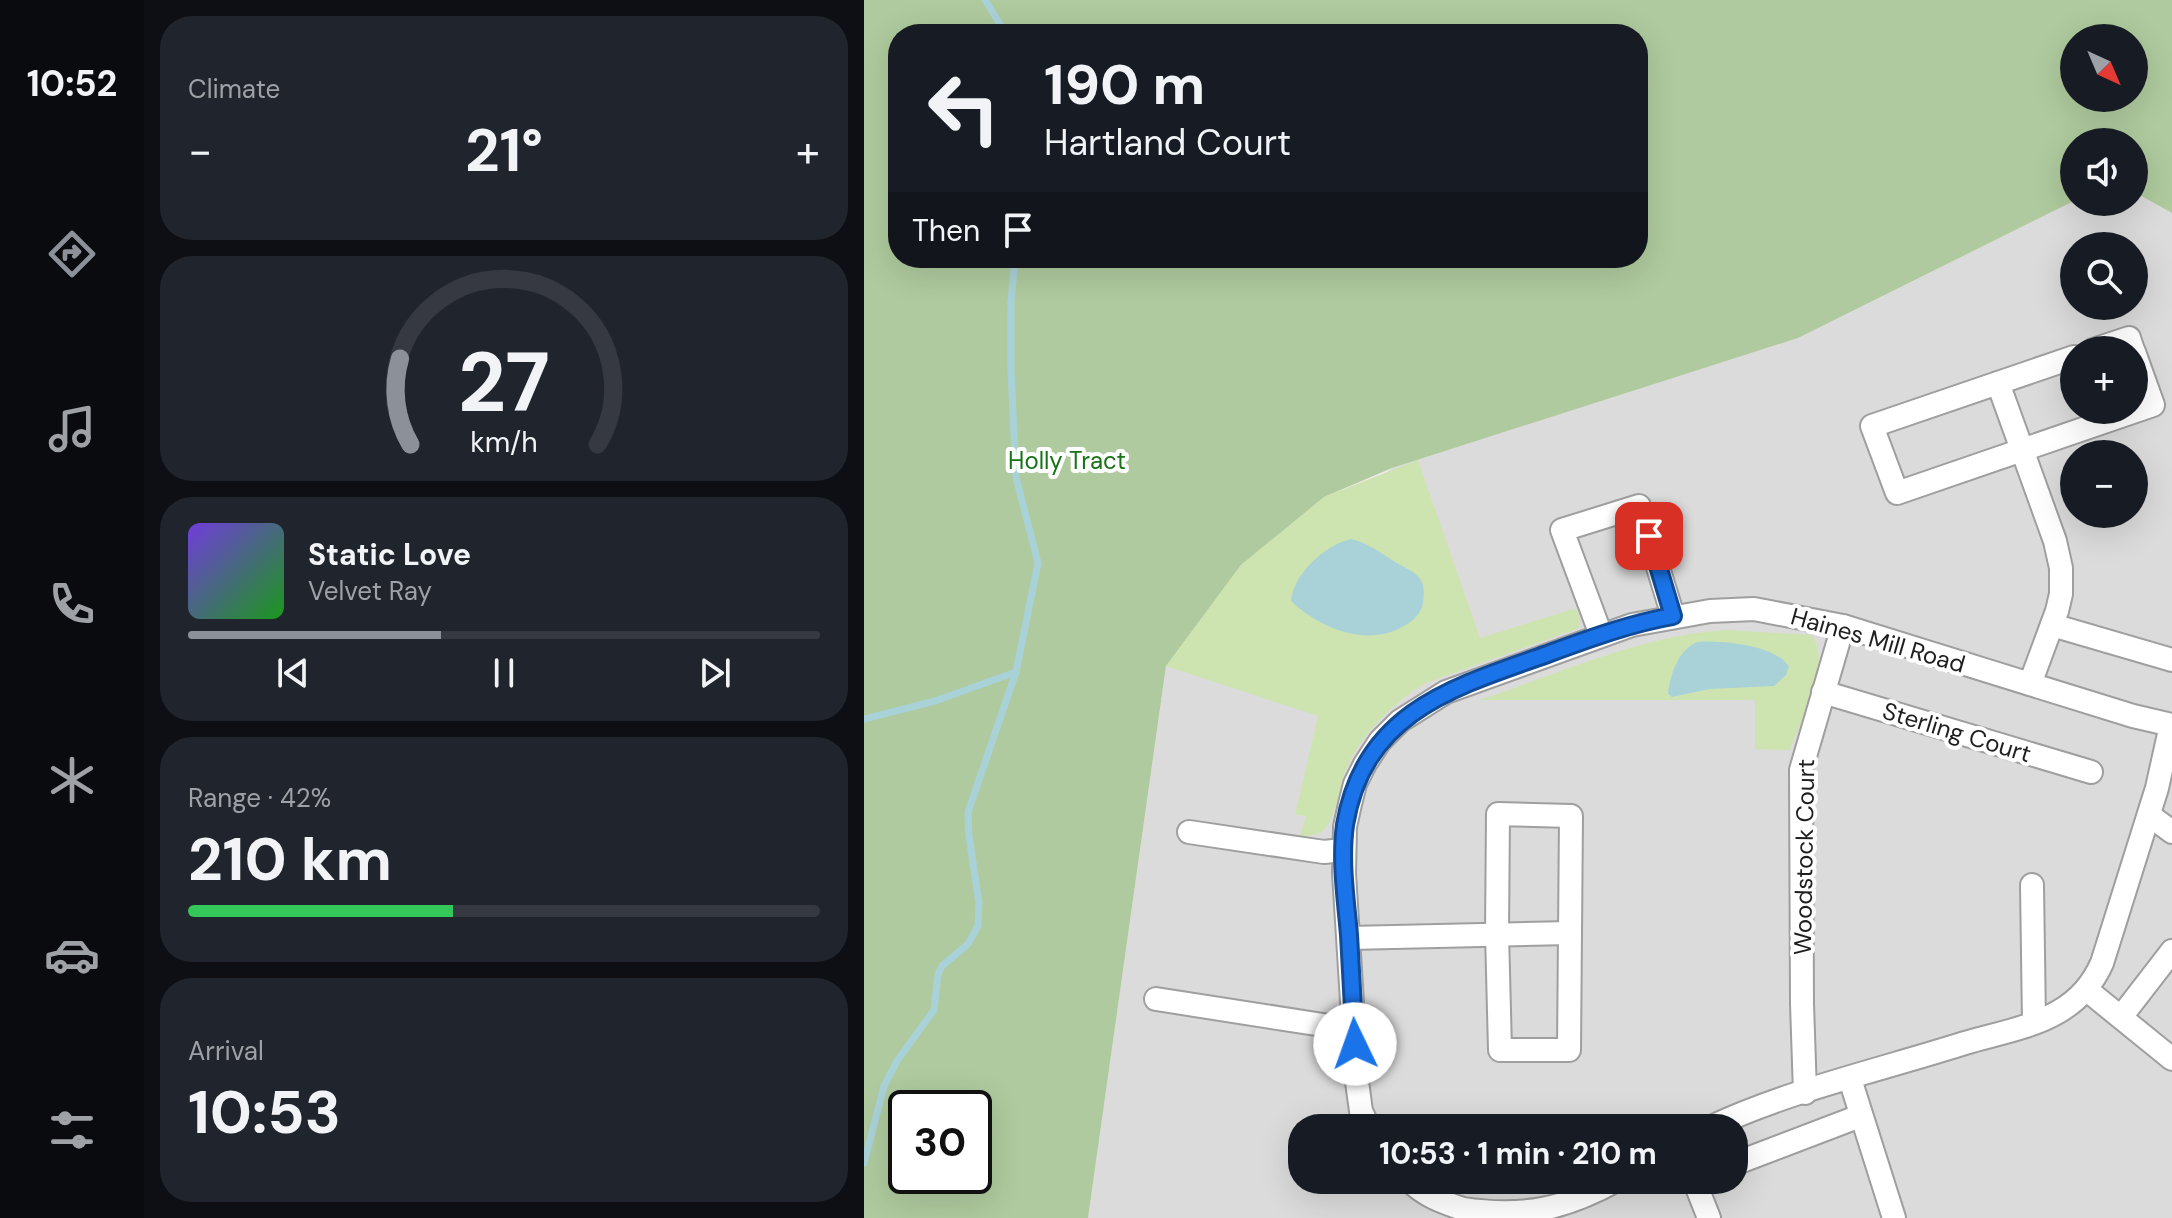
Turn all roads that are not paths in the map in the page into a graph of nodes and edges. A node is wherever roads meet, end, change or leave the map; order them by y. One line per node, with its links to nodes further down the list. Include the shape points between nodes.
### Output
1 (2060, 362): 2 (street)
2 (1998, 383): 6 (street); 6 (street, via 1872,426 1897,493)
3 (2148, 391): 4 (street, via 2153,405)
4 (2148, 407)
5 (2099, 424): 6 (street)
6 (2022, 451): 8 (street, via 2059,554 2061,594)
7 (1673, 616): 9 (street, Haines Mill Road, via 1754,609); 10 (street, Haines Mill Road); 10 (street, via 1639,506 1562,530)
8 (2052, 625): 11 (street); 12 (street)
9 (1843, 626): 12 (street, Haines Mill Road); 13 (street, Woodstock Court)
10 (1601, 635): 19 (street, Haines Mill Road, via 1460,686 1400,721 1380,741 1355,784)
11 (2172, 660)
12 (2030, 684): 14 (street, Haines Mill Road)
13 (1823, 692): 15 (street, Sterling Court); 32 (street, Woodstock Court, via 1801,770)
14 (2171, 725): 16 (street, Haines Mill Road)
15 (2091, 772)
16 (2149, 815): 18 (street); 25 (street, Haines Mill Road, via 2102,963)
17 (1189, 832): 19 (street, via 1324,852)
18 (2172, 832)
19 (1343, 850): 23 (street, Haines Mill Road)
20 (2032, 885): 28 (street)
21 (1497, 933): 22 (street); 22 (street, via 1500,1050 1569,1050); 22 (street, via 1498,814 1571,816); 23 (street)
22 (1570, 933)
23 (1349, 938): 29 (street, Haines Mill Road)
24 (2172, 951): 27 (street)
25 (2087, 990): 27 (street); 28 (street, Haines Mill Road, via 2062,1010)
26 (1156, 999): 29 (street)
27 (2121, 1017): 30 (street)
28 (2034, 1022): 31 (street, Haines Mill Road)
29 (1354, 1028): 33 (street, Haines Mill Road)
30 (2172, 1059)
31 (1850, 1079): 32 (street, Haines Mill Road); 35 (street)
32 (1805, 1093): 34 (street, Haines Mill Road)
33 (1364, 1114)
34 (1742, 1114)
35 (1860, 1116): 36 (street); 42 (street)
36 (1748, 1159)
37 (1426, 1194): 40 (street)
38 (1591, 1194): 40 (street, via 1537,1214)
39 (1700, 1194): 41 (street)
40 (1450, 1212)
41 (1709, 1218)
42 (1894, 1218)

